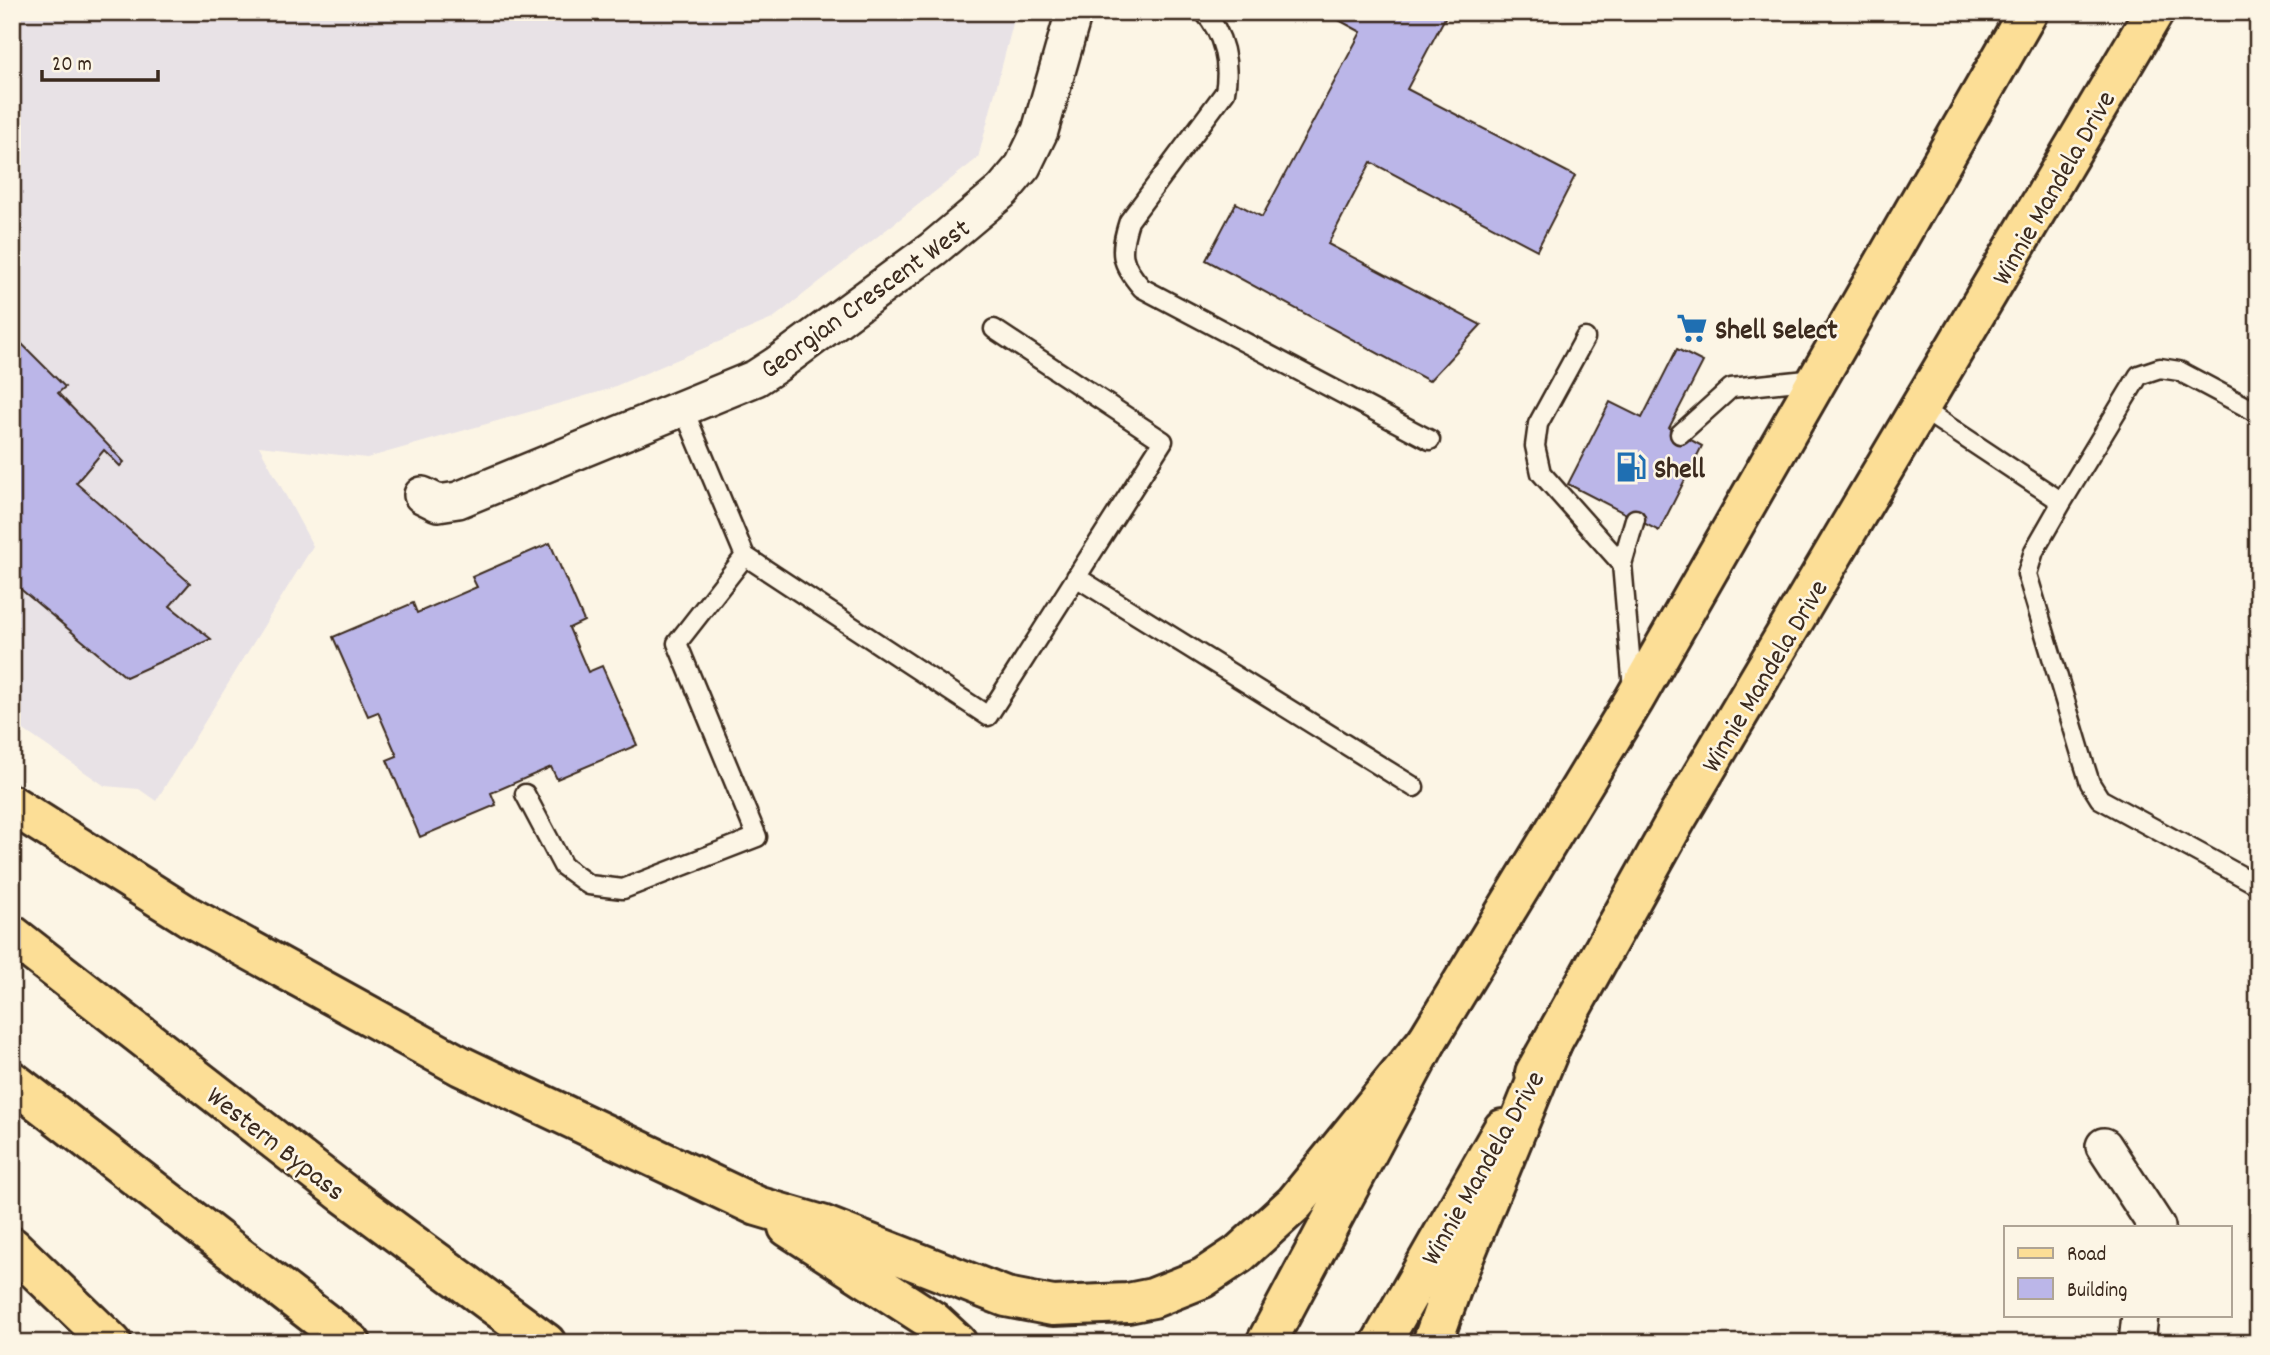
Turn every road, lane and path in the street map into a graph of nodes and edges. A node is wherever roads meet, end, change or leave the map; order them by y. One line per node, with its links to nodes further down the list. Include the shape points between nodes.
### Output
1 (1074, 12): 8 (street, Georgian Crescent West, via 1040,131 1023,166 1002,191 933,249 776,365)
2 (1204, 12): 12 (lane, via 1222,42 1229,71 1225,92 1129,221 1122,242 1125,268 1142,288)
3 (2028, 12): 7 (main road)
4 (2154, 12): 9 (main road, Winnie Mandela Drive)
5 (994, 329): 18 (lane, via 1163,441)
6 (1585, 338): 17 (lane, via 1538,424 1535,446 1541,473)
7 (1818, 378): 11 (lane, via 1731,388); 19 (main road)
8 (683, 408): 13 (street, Georgian Crescent West, via 458,500 438,502); 16 (lane)
9 (1922, 409): 14 (lane); 26 (main road, Winnie Mandela Drive, via 1677,818)
10 (2258, 414): 14 (lane, via 2179,371 2160,368 2139,375)
11 (1680, 434)
12 (1430, 440)
13 (422, 495)
14 (2062, 502): 23 (lane, via 2034,551 2027,574 2090,783 2101,799)
15 (1635, 519): 17 (lane)
16 (745, 556): 18 (lane, via 988,716); 21 (lane, via 677,643 757,837 623,888 589,885 563,866)
17 (1622, 564): 19 (lane)
18 (1076, 577): 20 (lane)
19 (1634, 700): 25 (main road)
20 (1414, 787)
21 (525, 794)
22 (12, 805): 29 (main road, via 188,916 461,1066)
23 (2258, 885)
24 (12, 934): 35 (main road, Western Bypass, via 343,1193)
25 (1427, 1041): 29 (main road, via 1295,1203 1266,1231 1203,1278 1153,1298 1053,1306 1006,1297 822,1225); 37 (main road)
26 (1552, 1043): 38 (main road, Winnie Mandela Drive); 39 (main road)
27 (12, 1081): 34 (main road)
28 (2104, 1146): 30 (street)
29 (757, 1206): 36 (main road, via 933,1321)
30 (2156, 1226)
31 (12, 1247): 33 (main road)
32 (2140, 1316): 40 (street)
33 (112, 1343)
34 (351, 1343)
35 (546, 1343)
36 (957, 1343)
37 (1266, 1343)
38 (1381, 1343)
39 (1432, 1343)
40 (2137, 1343)

